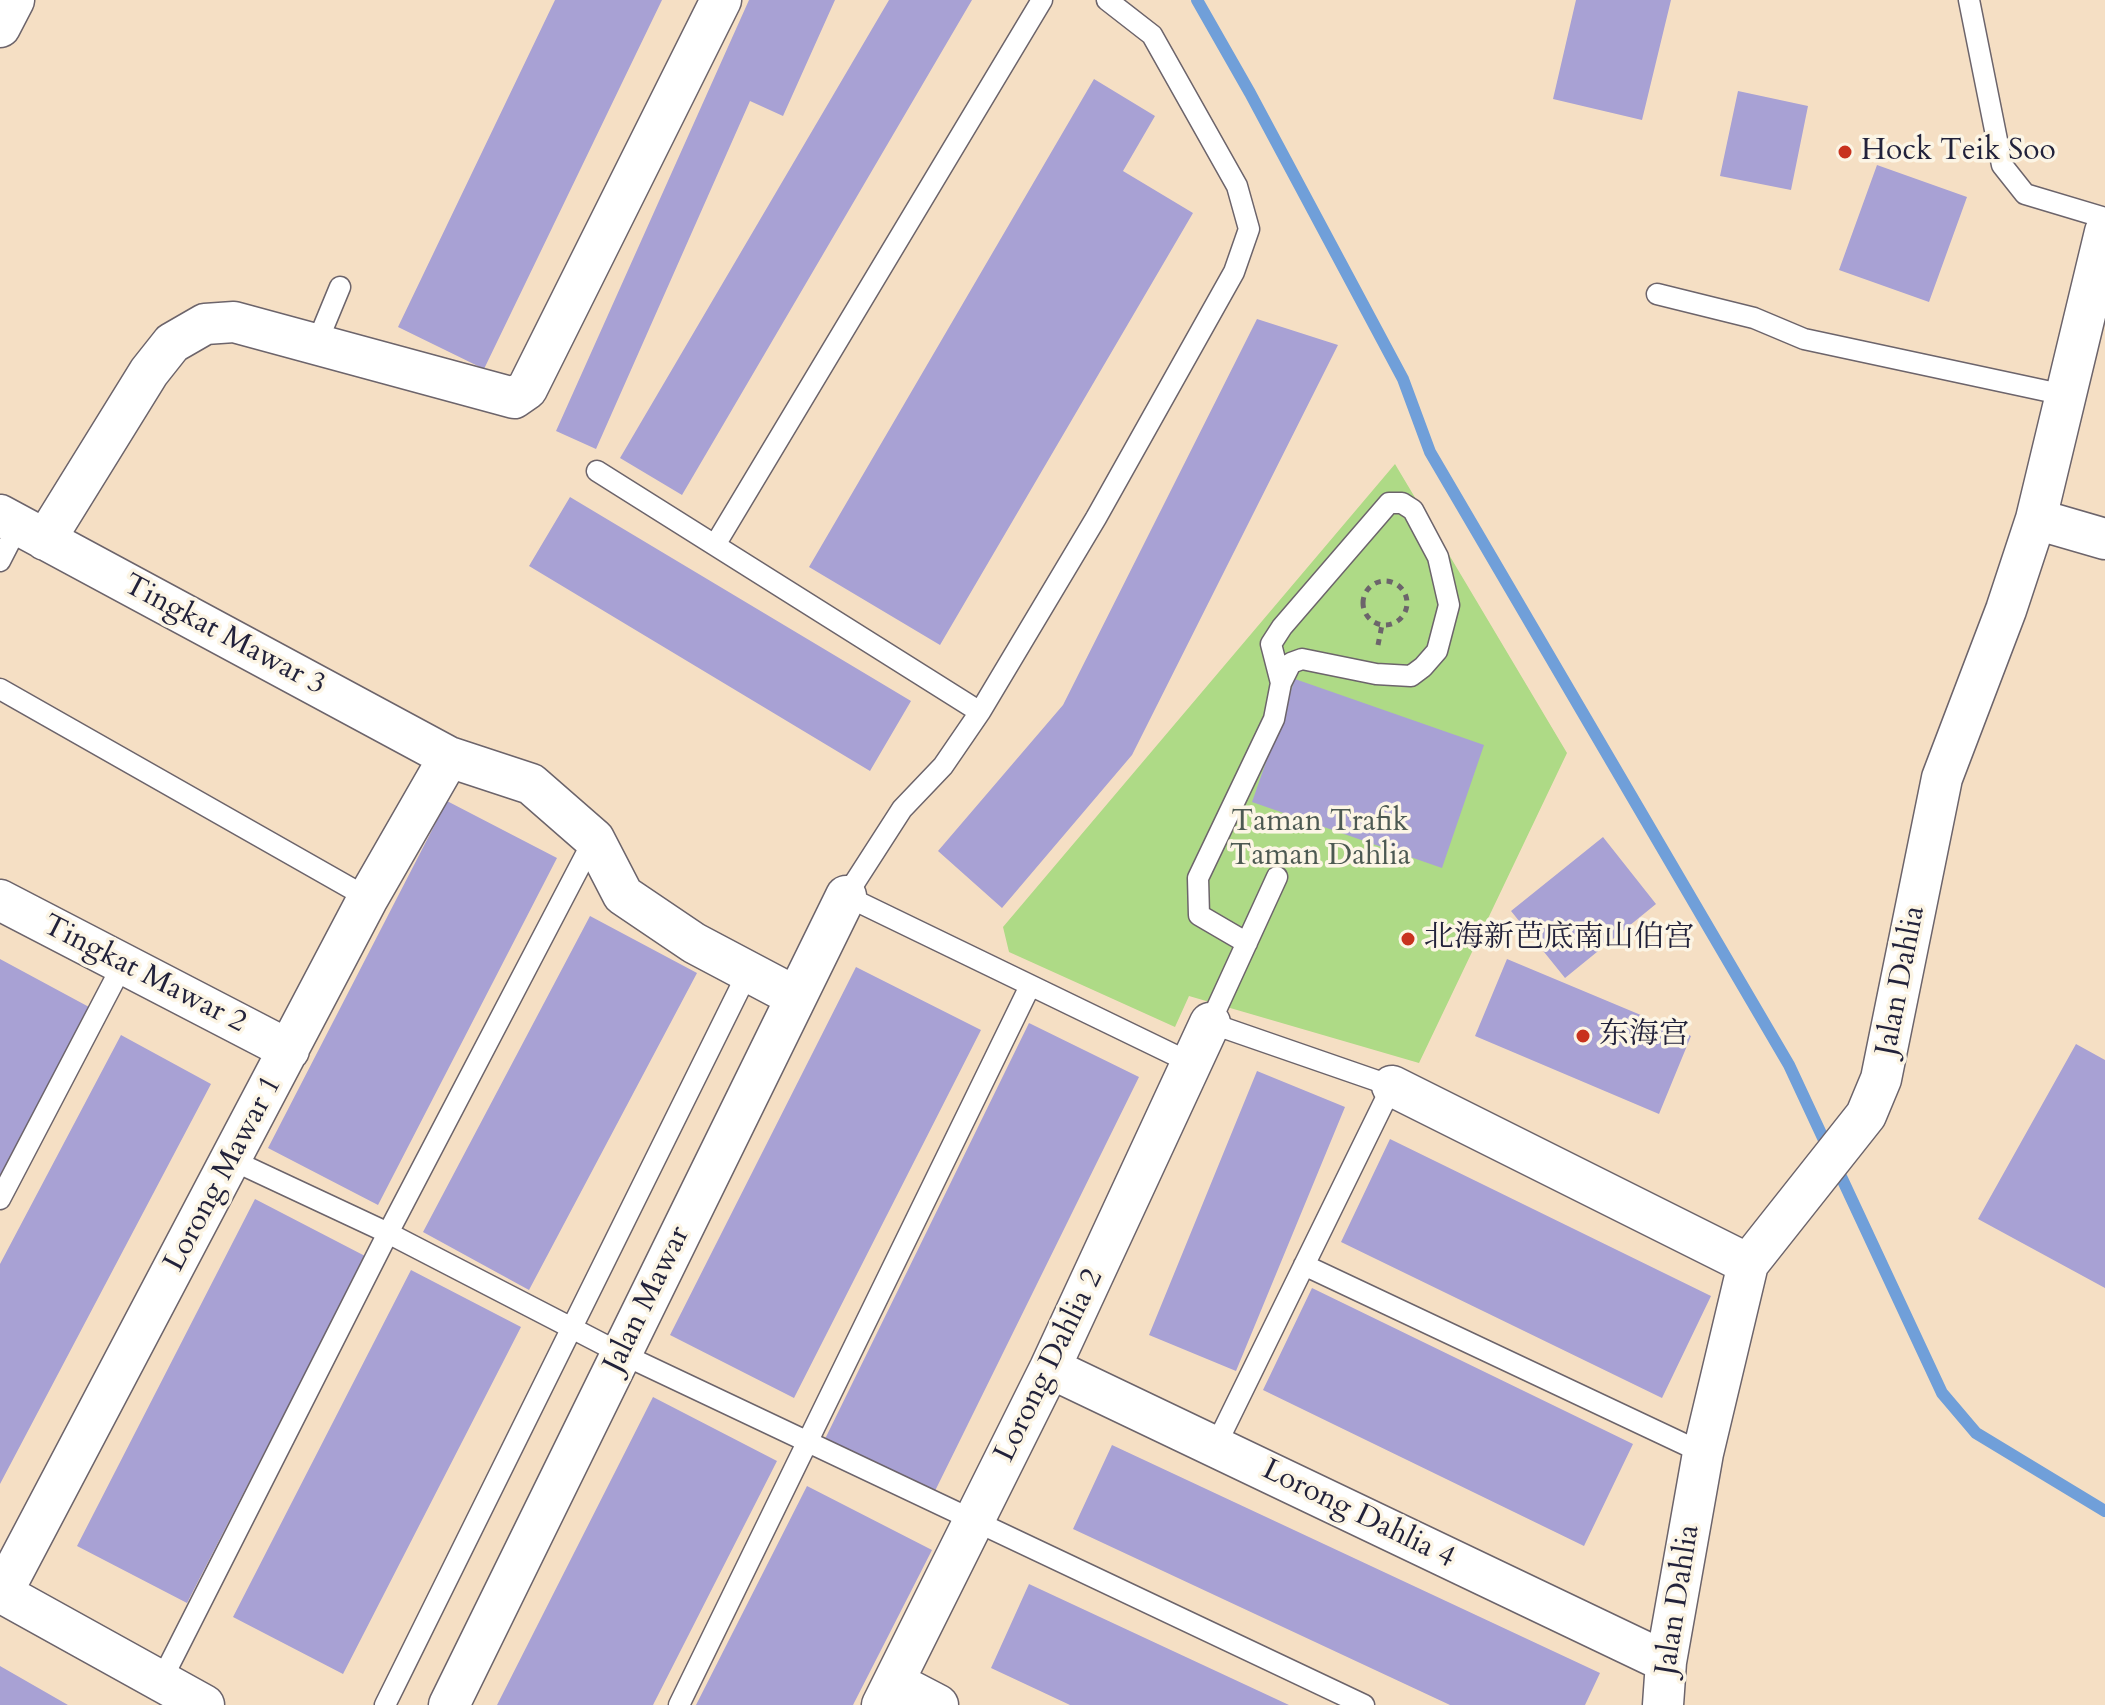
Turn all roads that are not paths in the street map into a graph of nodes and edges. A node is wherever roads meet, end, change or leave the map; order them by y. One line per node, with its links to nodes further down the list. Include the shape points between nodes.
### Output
1 (14, 0): 6 (street)
2 (721, 0): 11 (street, via 527,389 514,398)
3 (1042, 0): 17 (lane)
4 (1107, 0): 21 (lane, via 1152,35 1237,186 1249,229 1234,272)
5 (1969, 0): 7 (lane, via 2002,165 2025,194)
6 (0, 27)
7 (2105, 218)
8 (2105, 232): 12 (street, Jalan Dahlia)
9 (340, 287): 11 (lane)
10 (1657, 294): 12 (lane, via 1754,318 1804,339)
11 (316, 345): 15 (street, via 234,322 205,324 172,343)
12 (2065, 395): 14 (street, Jalan Dahlia)
13 (597, 471): 17 (lane)
14 (2036, 519): 16 (street); 40 (street, Jalan Dahlia, via 1942,778 1881,1079 1866,1115)
15 (21, 527): 18 (lane); 22 (street, Tingkat Mawar 3)
16 (2105, 539)
17 (715, 545): 21 (lane)
18 (0, 561)
19 (1281, 683): 19 (lane, via 1271,644 1282,627 1389,503 1413,510 1438,557 1449,605 1437,651 1411,676 1396,677 1302,659 1291,663); 28 (lane, via 1274,719 1198,878 1199,915)
20 (0, 689): 26 (lane)
21 (980, 712): 25 (lane, via 943,766 902,809)
22 (449, 757): 23 (street, Tingkat Mawar 3, via 531,784); 26 (street, Lorong Mawar 1)
23 (594, 839): 30 (street, via 623,895); 39 (lane)
24 (1277, 877): 28 (lane)
25 (846, 896): 31 (lane); 32 (street, Jalan Mawar)
26 (368, 898): 34 (street, Lorong Mawar 1)
27 (0, 900): 29 (street, Tingkat Mawar 2)
28 (1247, 943): 33 (lane)
29 (123, 964): 34 (street, Tingkat Mawar 2); 38 (lane)
30 (748, 972): 32 (street); 42 (lane)
31 (1030, 986): 35 (lane); 45 (lane)
32 (796, 997): 43 (street, Jalan Mawar)
33 (1210, 1023): 35 (street, Lorong Dahlia 2); 36 (lane)
34 (289, 1050): 37 (street, Lorong Mawar 1)
35 (1191, 1063): 44 (street, Lorong Dahlia 2)
36 (1392, 1086): 40 (street); 41 (lane)
37 (232, 1160): 39 (lane); 49 (street, Lorong Mawar 1)
38 (0, 1199)
39 (388, 1233): 42 (lane); 51 (lane)
40 (1748, 1264): 47 (street, Jalan Dahlia)
41 (1304, 1265): 46 (lane); 47 (lane)
42 (572, 1328): 43 (lane); 54 (lane)
43 (622, 1354): 45 (lane); 55 (street, Jalan Mawar)
44 (1050, 1368): 46 (street, Lorong Dahlia 4); 48 (street, Lorong Dahlia 2)
45 (806, 1441): 48 (lane); 56 (lane)
46 (1215, 1447): 50 (street, Lorong Dahlia 4)
47 (1703, 1453): 50 (street, Jalan Dahlia)
48 (974, 1521): 52 (street, Lorong Dahlia 2); 58 (lane)
49 (1, 1592): 51 (street)
50 (1666, 1662): 59 (street, Jalan Dahlia)
51 (161, 1681): 53 (street)
52 (888, 1694): 57 (street)
53 (204, 1705)
54 (385, 1705)
55 (449, 1705)
56 (679, 1705)
57 (938, 1705)
58 (1364, 1705)
59 (1663, 1705)

